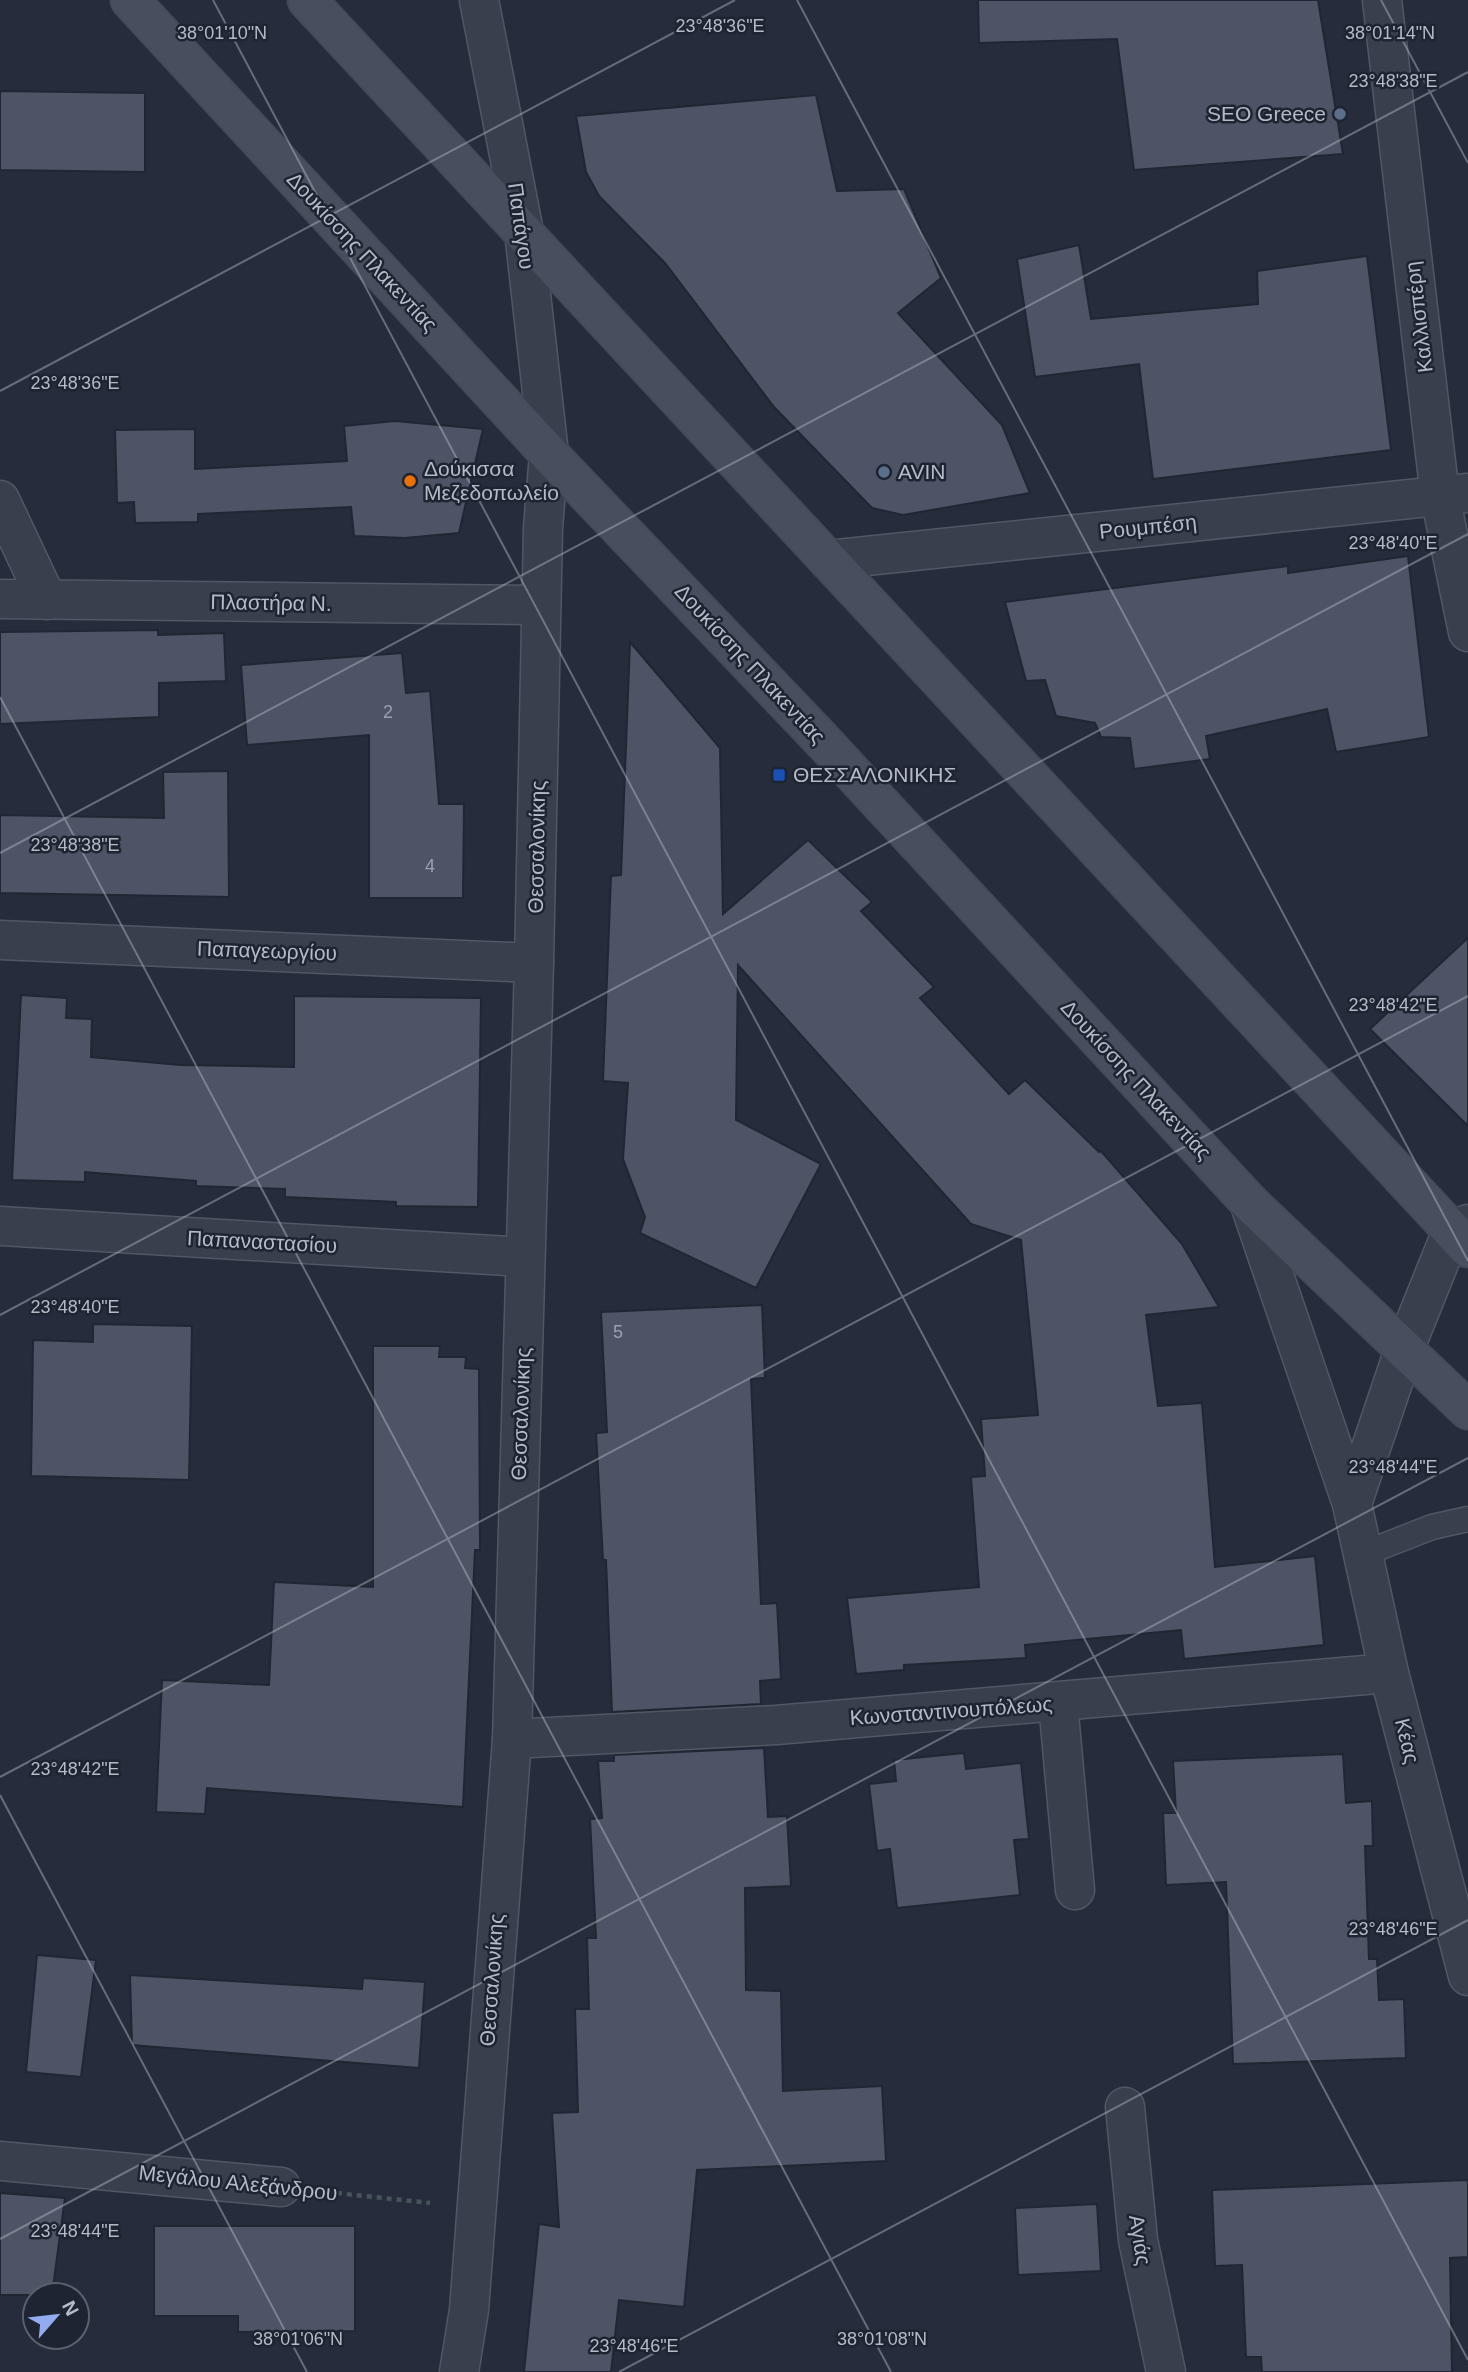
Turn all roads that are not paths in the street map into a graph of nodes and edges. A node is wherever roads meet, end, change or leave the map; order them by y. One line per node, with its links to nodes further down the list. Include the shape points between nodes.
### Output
1 (130, 0): 6 (main road, Δουκίσσης Πλακεντίας)
2 (307, 0): 5 (main road)
3 (479, 0): 5 (street, Παπάγου)
4 (1382, 0): 7 (street, Καλλισπέρη)
5 (524, 232): 6 (street, Παπάγου); 9 (main road)
6 (549, 454): 12 (street, Θεσσαλονίκης); 16 (main road, Δουκίσσης Πλακεντίας, via 820,738)
7 (1454, 495): 9 (street, Ρουμπέση); 13 (street, Καλλισπέρη)
8 (0, 500): 11 (street)
9 (828, 560): 18 (main road)
10 (0, 599): 11 (street, Πλαστήρα Ν.)
11 (47, 600): 12 (street, Πλαστήρα Ν.)
12 (541, 606): 15 (street, Θεσσαλονίκης)
13 (1468, 632)
14 (0, 940): 15 (street, Παπαγεωργίου)
15 (534, 962): 19 (street, Θεσσαλονίκης)
16 (1249, 1202): 20 (main road, Δουκίσσης Πλακεντίας); 22 (street, Κέας)
17 (0, 1226): 19 (street, Παπαναστασίου)
18 (1463, 1235): 20 (street)
19 (525, 1257): 27 (street, Θεσσαλονίκης)
20 (1404, 1350): 21 (main road, Δουκίσσης Πλακεντίας); 22 (street)
21 (1468, 1410)
22 (1352, 1504): 24 (street, Κέας)
23 (1468, 1519): 24 (lane, via 1432,1527)
24 (1363, 1554): 25 (street, Κέας)
25 (1390, 1673): 26 (street, Κωνσταντινουπόλεως); 29 (street, Κέας)
26 (1058, 1703): 27 (street, Κωνσταντινουπόλεως); 28 (street)
27 (512, 1739): 33 (street, Θεσσαλονίκης, via 469,2311)
28 (1075, 1890)
29 (1468, 1976)
30 (1125, 2107): 34 (street, Αγιάς, via 1138,2240)
31 (0, 2161): 32 (street, Μεγάλου Αλεξάνδρου)
32 (281, 2187)
33 (459, 2372)
34 (1166, 2372)

